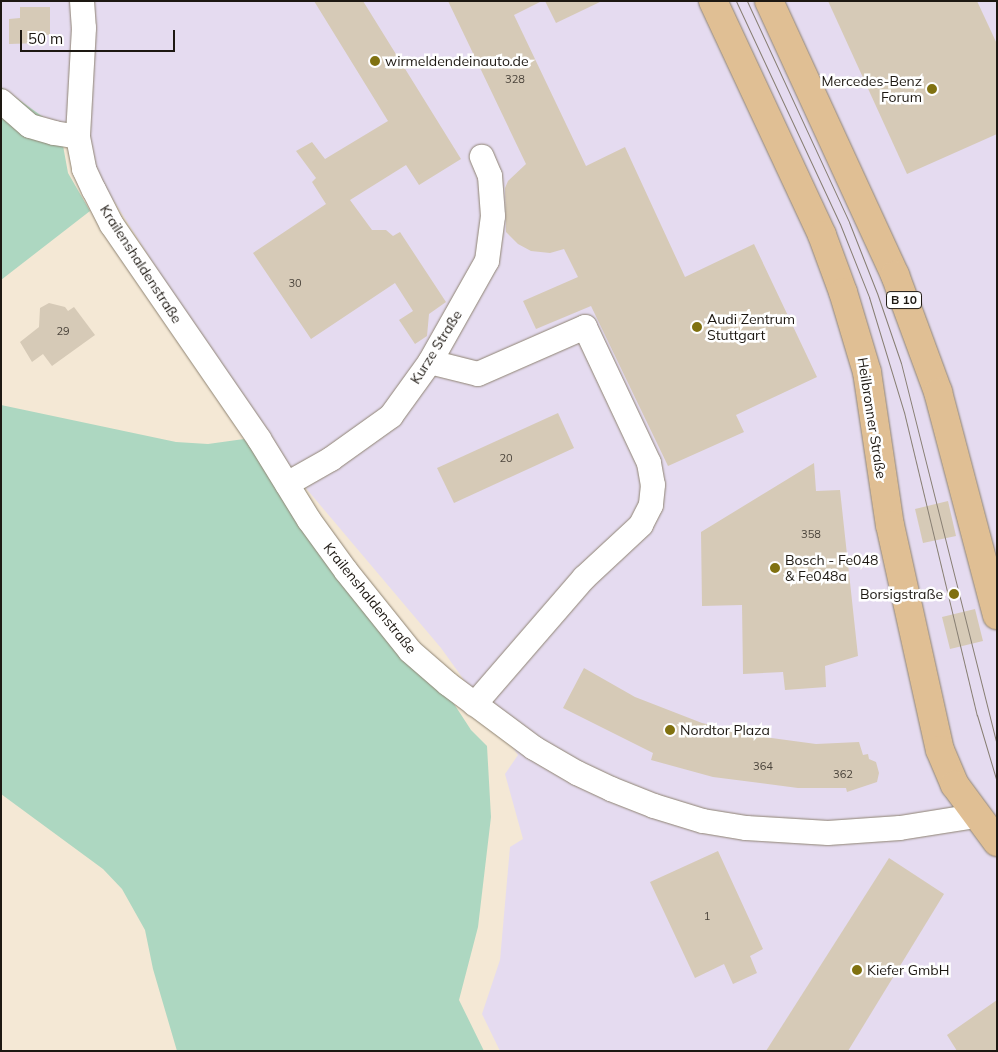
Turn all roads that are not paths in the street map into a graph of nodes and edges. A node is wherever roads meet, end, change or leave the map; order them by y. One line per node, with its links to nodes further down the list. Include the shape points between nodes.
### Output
1 (82, 1): 5 (street, Krailenshaldenstraße, via 84,28)
2 (713, 1): 11 (main road, Heilbronner Straße, via 822,235 843,292 869,385 890,525 940,750 955,785)
3 (769, 1): 9 (main road, B 10, via 895,275 932,374)
4 (1, 101): 5 (street, via 30,126)
5 (78, 137): 8 (street, Krailenshaldenstraße, via 84,169 112,225)
6 (482, 157): 7 (street, Kurze Straße, via 490,176 493,216 487,261)
7 (430, 362): 8 (street, Kurze Straße, via 391,416 331,459); 10 (street, via 478,374 585,327 649,463 653,485 651,505 641,524 584,578)
8 (288, 484): 10 (street, Krailenshaldenstraße, via 346,571 410,651)
9 (997, 615)
10 (475, 704): 11 (street, Krailenshaldenstraße, via 534,748 577,773 654,806 703,821 746,828 828,833 892,829)
11 (987, 813): 12 (main road, Heilbronner Straße)
12 (997, 842)

